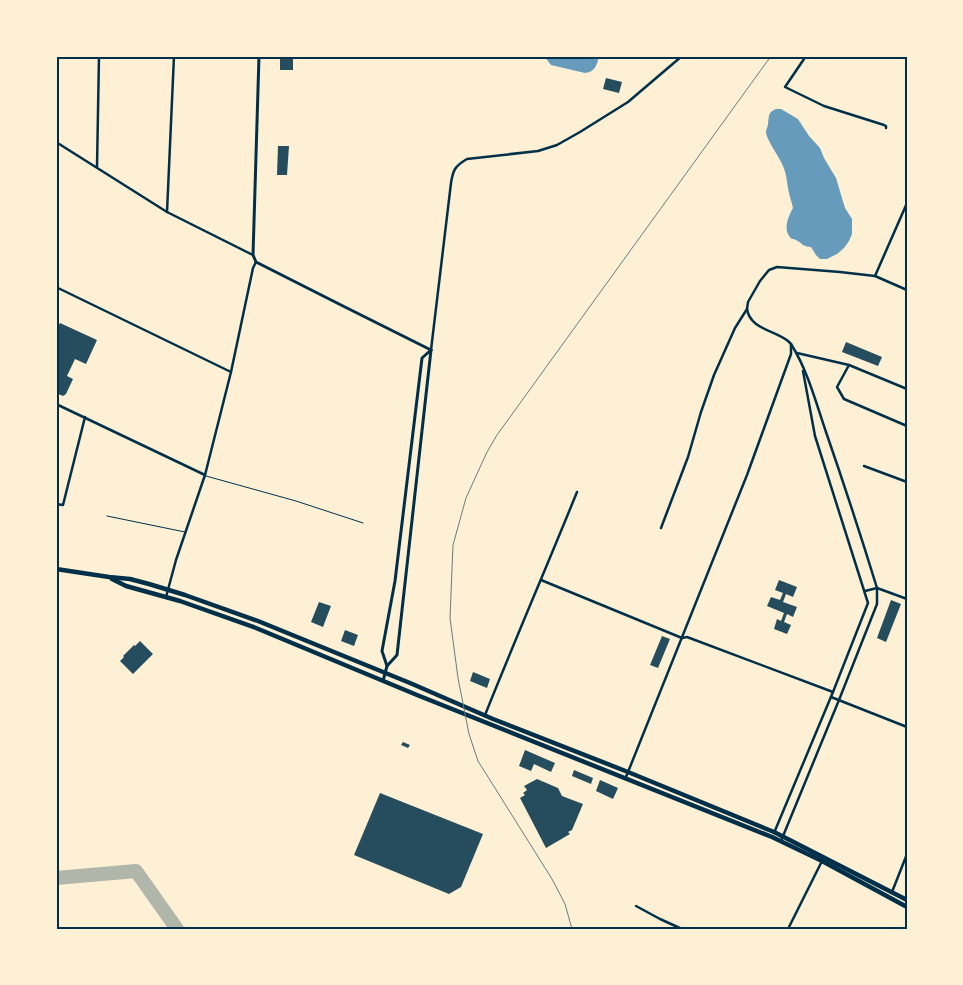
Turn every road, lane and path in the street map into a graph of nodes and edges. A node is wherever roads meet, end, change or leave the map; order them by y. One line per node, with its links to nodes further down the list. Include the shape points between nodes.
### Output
1 (99, 56): 8 (street)
2 (174, 56): 10 (street)
3 (259, 56): 11 (street)
4 (682, 56): 18 (street, via 628,102 557,145 466,159 457,165 451,183)
5 (806, 56): 6 (street, via 785,87 815,102)
6 (886, 128)
7 (56, 142): 8 (street)
8 (97, 167): 10 (street)
9 (907, 204): 13 (street)
10 (167, 212): 11 (street)
11 (253, 255): 12 (street)
12 (256, 262): 18 (street); 22 (street)
13 (875, 276): 15 (street); 16 (street, via 774,267 760,281)
14 (56, 287): 22 (street)
15 (907, 290)
16 (747, 309): 17 (street, via 752,322); 34 (street, via 714,376)
17 (791, 344): 19 (street); 44 (street, via 792,350 747,475)
18 (431, 350): 45 (street, via 397,655); 45 (street, via 422,358 395,580 382,652)
19 (796, 353): 20 (street); 21 (street)
20 (802, 365): 39 (street); 41 (street, via 815,436)
21 (848, 365): 23 (street); 26 (street, via 837,387 844,399)
22 (231, 372): 28 (street)
23 (907, 389)
24 (56, 404): 25 (street)
25 (85, 417): 28 (street); 31 (street, via 63,505)
26 (907, 426)
27 (864, 466): 29 (street)
28 (205, 475): 33 (lane); 35 (street)
29 (907, 482)
30 (578, 492): 38 (street)
31 (56, 504)
32 (107, 516): 35 (lane)
33 (364, 523)
34 (661, 528)
35 (186, 532): 40 (street)
36 (56, 569): 37 (highway)
37 (109, 577): 40 (highway, via 130,579); 42 (highway, via 126,586)
38 (541, 580): 44 (street); 51 (street)
39 (877, 588): 41 (street); 43 (street); 50 (street, via 878,604)
40 (168, 590): 42 (street); 46 (highway, via 258,621)
41 (865, 591): 48 (street, via 868,603)
42 (166, 597): 47 (highway, via 256,628)
43 (907, 599)
44 (682, 638): 48 (street, via 687,637); 53 (street)
45 (387, 666): 46 (street)
46 (385, 673): 47 (street); 51 (highway)
47 (383, 681): 54 (highway)
48 (833, 692): 49 (street)
49 (831, 697): 50 (street); 55 (street)
50 (840, 700): 52 (street); 56 (street)
51 (485, 715): 53 (highway)
52 (907, 727)
53 (628, 772): 54 (street); 55 (highway)
54 (626, 778): 55 (highway)
55 (773, 834): 56 (highway)
56 (782, 839): 58 (highway)
57 (907, 854): 59 (street)
58 (823, 859): 59 (highway); 60 (highway); 65 (street)
59 (892, 892): 60 (street); 61 (highway)
60 (889, 898): 63 (highway)
61 (907, 900)
62 (636, 906): 64 (street)
63 (907, 907)
64 (682, 929)
65 (788, 929)

